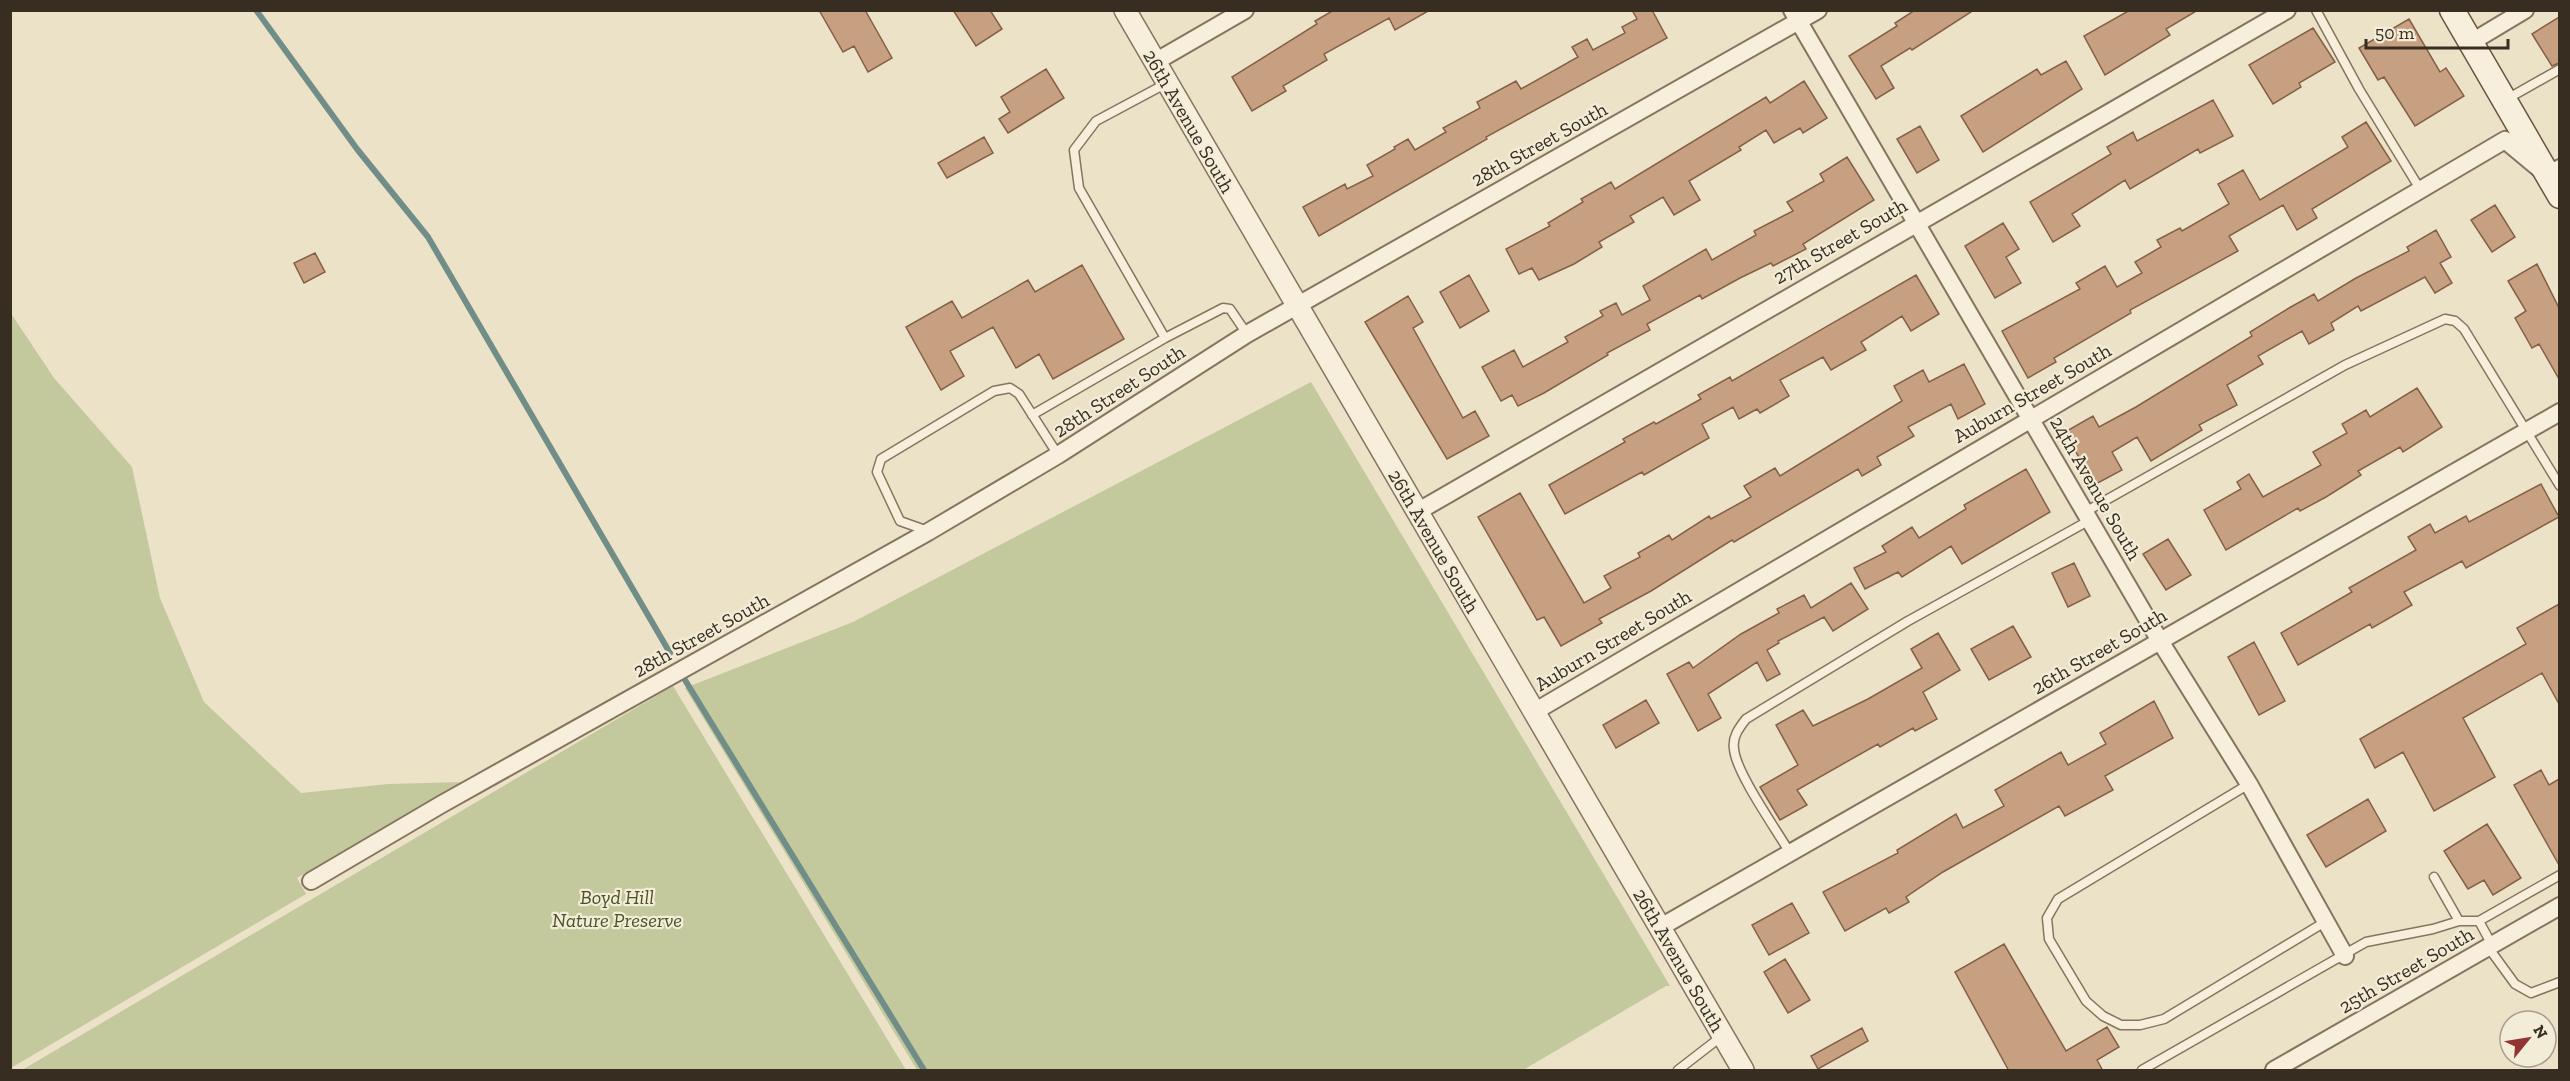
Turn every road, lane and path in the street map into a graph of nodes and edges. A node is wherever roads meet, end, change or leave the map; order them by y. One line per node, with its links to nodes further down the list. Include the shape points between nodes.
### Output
1 (1125, 10): 10 (street, 26th Avenue South)
2 (1245, 10): 10 (street)
3 (1818, 10): 8 (street, 28th Street South)
4 (2287, 10): 17 (street, 27th Street South)
5 (2316, 10): 15 (lane)
6 (2452, 10): 9 (main road)
7 (2525, 10): 9 (street)
8 (1796, 16): 17 (street, 24th Avenue South); 18 (street, 28th Street South)
9 (2470, 43): 13 (main road)
10 (1155, 62): 12 (street, 26th Avenue South)
11 (2559, 69): 13 (lane)
12 (1167, 83): 18 (street, 26th Avenue South); 20 (lane, via 1096,121 1074,150 1079,188)
13 (2504, 101): 14 (main road)
14 (2553, 172): 15 (street, Auburn Street South, via 2505,140); 16 (main road)
15 (2420, 189): 23 (street, Auburn Street South)
16 (2559, 196)
17 (1916, 222): 23 (street, 24th Avenue South); 27 (street, 27th Street South)
18 (1297, 305): 19 (street, 28th Street South); 27 (street, 26th Avenue South)
19 (1247, 334): 20 (lane, via 1230,309 1223,308); 25 (street, 28th Street South)
20 (1165, 339): 22 (lane)
21 (2559, 412): 24 (street, 26th Street South)
22 (1032, 415): 25 (lane); 29 (lane, via 1019,394 1010,388 994,390 881,459 879,479 900,521)
23 (2030, 418): 28 (street, 24th Avenue South); 31 (street, Auburn Street South)
24 (2528, 431): 26 (lane); 28 (lane, via 2464,329 2445,319 2344,365); 30 (street, 26th Street South)
25 (1058, 455): 29 (street, 28th Street South)
26 (2559, 486)
27 (1417, 512): 31 (street, 26th Avenue South)
28 (2087, 516): 30 (street, 24th Avenue South); 33 (lane, via 1746,719 1736,732 1733,748 1738,765)
29 (928, 532): 36 (street, 28th Street South)
30 (2160, 640): 32 (street, 24th Avenue South); 33 (street, 26th Street South)
31 (1534, 712): 41 (street, 26th Avenue South)
32 (2249, 784): 40 (street, 24th Avenue South); 40 (lane, via 2058,899 2047,918 2049,939 2086,1001 2121,1025 2140,1026 2164,1019)
33 (1790, 853): 41 (street, 26th Street South)
34 (2559, 875): 39 (lane)
35 (2434, 877): 38 (lane)
36 (312, 881)
37 (2559, 906): 42 (street, 25th Street South)
38 (2459, 921): 39 (lane); 43 (lane, via 2366,942)
39 (2479, 921): 42 (lane)
40 (2325, 922): 43 (street, 24th Avenue South)
41 (1659, 928): 45 (street, 26th Avenue South)
42 (2490, 946): 44 (lane, via 2515,984 2531,993); 49 (street, 25th Street South)
43 (2345, 956): 48 (lane)
44 (2559, 982)
45 (1723, 1036): 46 (lane); 47 (street, 26th Avenue South)
46 (1678, 1071)
47 (1743, 1071)
48 (2142, 1071)
49 (2274, 1071)

